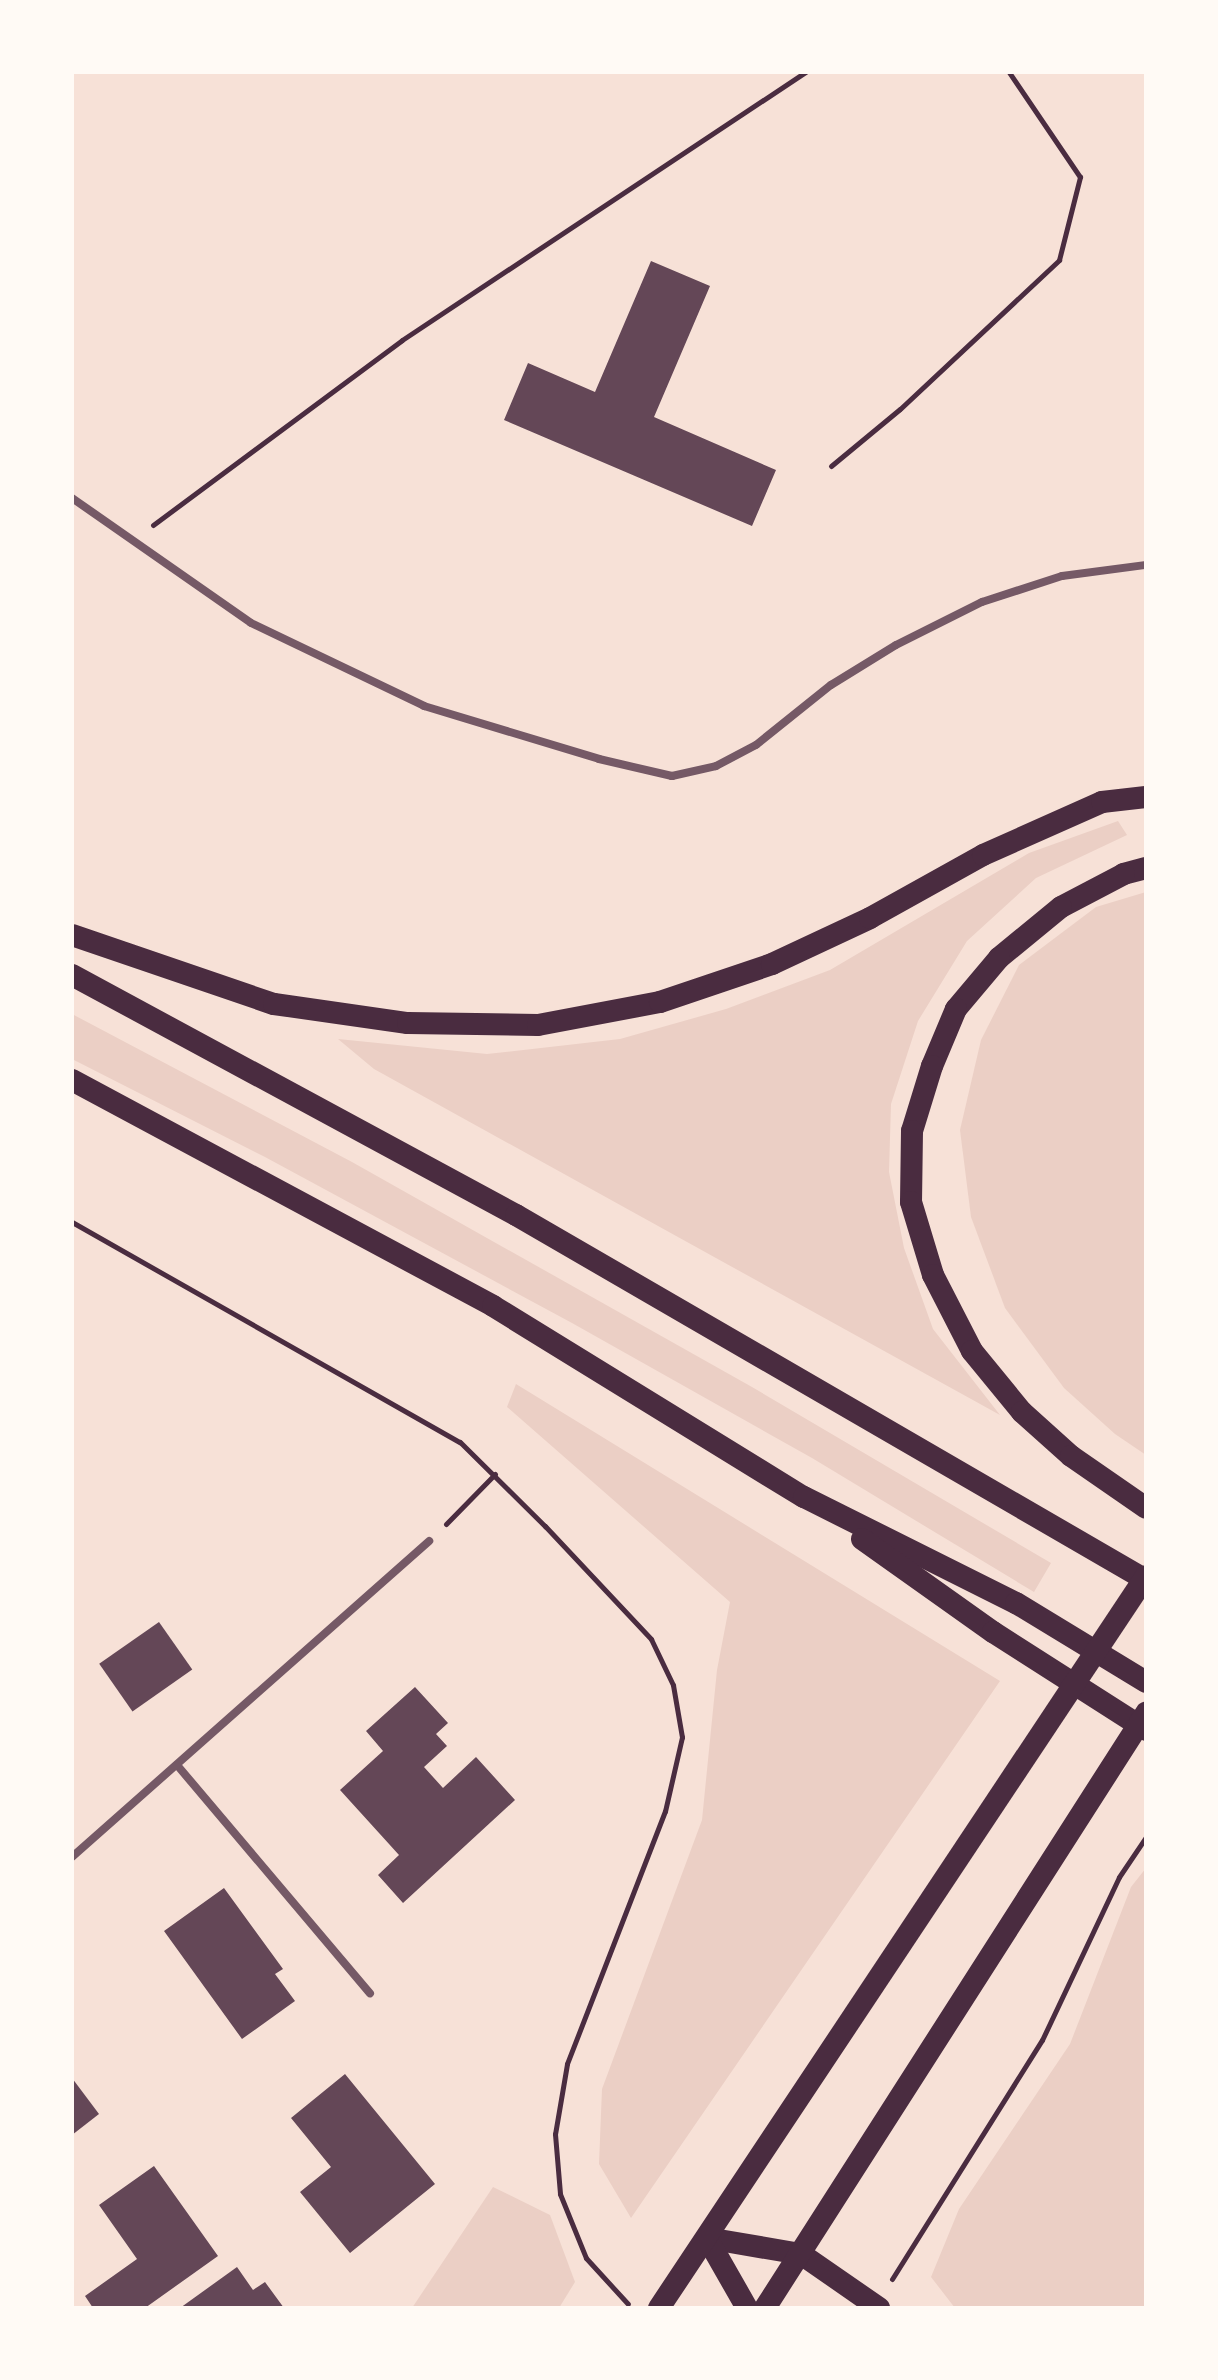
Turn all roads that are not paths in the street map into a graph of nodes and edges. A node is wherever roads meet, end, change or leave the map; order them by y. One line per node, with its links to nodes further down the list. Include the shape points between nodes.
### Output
1 (72, 498): 2 (street, via 251,623 424,706 672,776 716,766 756,745 831,685 982,602 1062,576)
2 (1146, 565)
3 (1146, 797): 5 (highway, via 1102,802 983,855 870,918 772,964 660,1002 538,1025 408,1023 274,1004)
4 (1146, 868): 9 (highway, via 1061,907 999,958 956,1009 912,1131 911,1202 933,1275 972,1351 1022,1412 1102,1479)
5 (72, 935)
6 (72, 975): 11 (highway, via 516,1215)
7 (72, 1080): 8 (highway, via 493,1306)
8 (804, 1497): 12 (highway, via 1016,1603); 14 (highway, via 993,1632)
9 (1146, 1508)
10 (429, 1541): 15 (street)
11 (1146, 1578): 18 (highway)
12 (1146, 1682)
13 (1146, 1713): 19 (highway)
14 (1146, 1730)
15 (177, 1765): 16 (street); 17 (street)
16 (72, 1857)
17 (370, 1993)
18 (707, 2238): 19 (highway); 21 (highway); 22 (highway)
19 (801, 2254): 20 (highway); 23 (highway)
20 (877, 2307)
21 (659, 2308)
22 (747, 2308)
23 (765, 2308)

